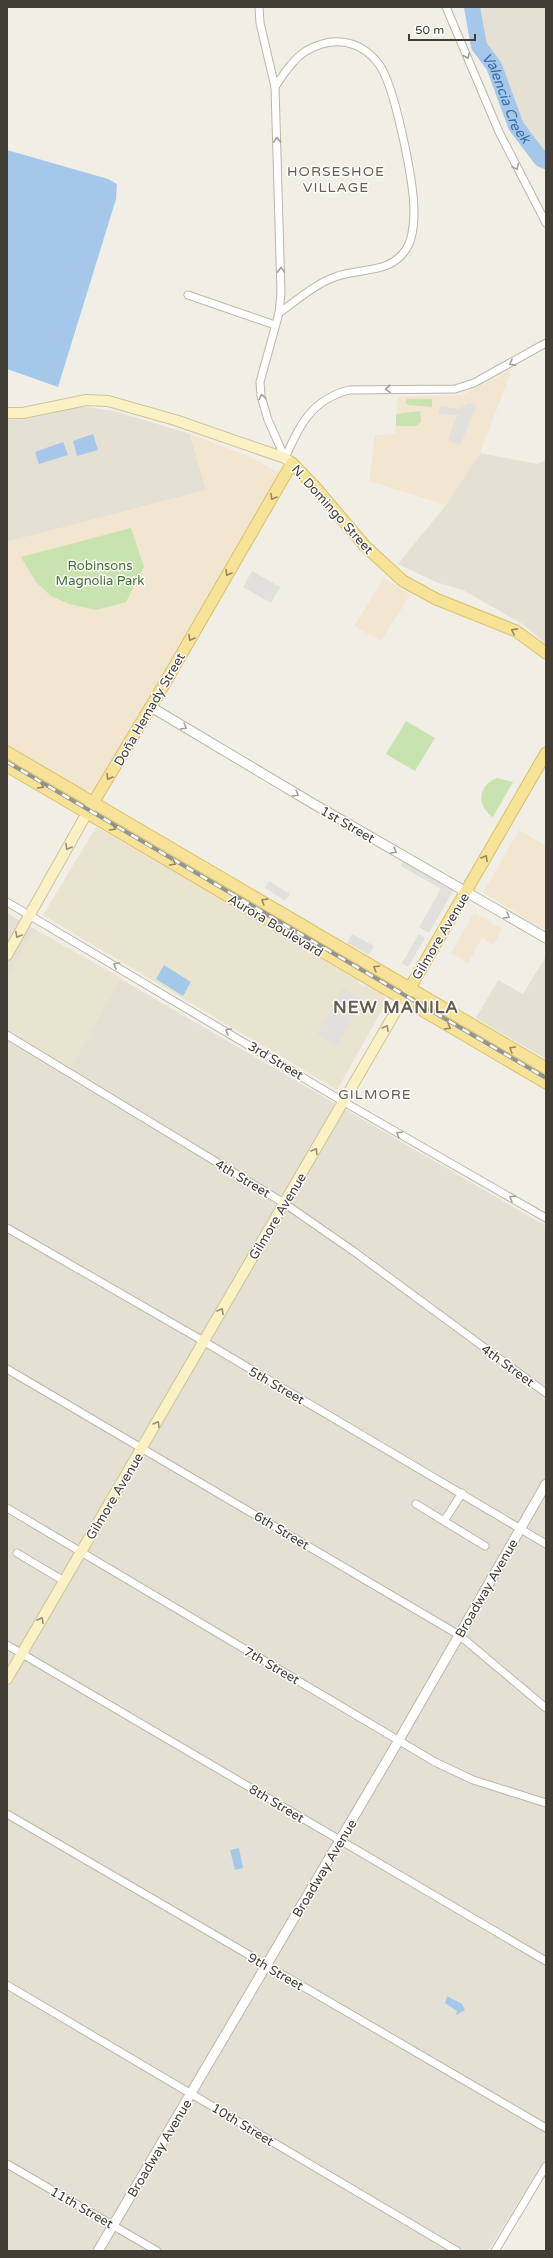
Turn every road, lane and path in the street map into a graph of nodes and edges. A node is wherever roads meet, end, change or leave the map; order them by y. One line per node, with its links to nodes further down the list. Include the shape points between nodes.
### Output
1 (259, 7): 3 (street, via 260,23)
2 (446, 7): 4 (street, one-way to 4, via 499,132)
3 (275, 88): 6 (street, one-way to 3, via 281,293); 6 (street, via 288,68 306,51 335,40 346,41 366,50 379,64 395,108 411,184 414,212 412,230 405,251 397,260 388,266 330,279)
4 (546, 223)
5 (188, 295): 7 (street)
6 (279, 313): 7 (street)
7 (275, 325): 10 (street, one-way to 7, via 268,420 260,382)
8 (546, 343): 10 (street, one-way to 10, via 474,383 455,388 349,390 333,394 310,412)
9 (7, 413): 10 (main road, N. Domingo Street, via 86,400 108,401 175,420)
10 (288, 461): 11 (main road, N. Domingo Street, one-way to 10, via 516,631 436,599 402,581 365,546 315,486); 12 (main road, Doña Hemady Street, one-way to 12)
11 (546, 653)
12 (151, 707): 16 (main road, Doña Hemady Street, one-way to 16); 18 (street, 1st Street, one-way to 18)
13 (7, 752): 16 (main road, Aurora Boulevard)
14 (546, 753): 18 (main road, Gilmore Avenue, one-way to 14)
15 (7, 766): 17 (main road, Aurora Boulevard, one-way to 17)
16 (94, 803): 17 (main road, Doña Hemady Street); 23 (main road, Aurora Boulevard, one-way to 16)
17 (88, 813): 20 (main road, Doña Hemady Street, one-way to 20); 24 (main road, Aurora Boulevard, one-way to 24)
18 (466, 892): 21 (street, 1st Street, one-way to 21); 23 (main road, Gilmore Avenue)
19 (7, 902): 20 (street, 3rd Street)
20 (30, 915): 22 (main road, Doña Hemady Street, one-way to 22); 28 (street, 3rd Street, one-way to 20)
21 (546, 938)
22 (7, 955)
23 (410, 988): 24 (main road, Gilmore Avenue); 26 (main road, Aurora Boulevard, one-way to 23)
24 (403, 999): 27 (main road, Aurora Boulevard, one-way to 27); 28 (main road, Gilmore Avenue, one-way to 24)
25 (7, 1035): 29 (street, 4th Street)
26 (546, 1068)
27 (546, 1083)
28 (344, 1102): 29 (main road, Gilmore Avenue, one-way to 28); 30 (street, 3rd Street, one-way to 28)
29 (284, 1203): 32 (main road, Gilmore Avenue, one-way to 29); 34 (street, 4th Street)
30 (546, 1218)
31 (7, 1228): 32 (street, 5th Street)
32 (204, 1342): 35 (main road, Gilmore Avenue, one-way to 32); 37 (street, 5th Street)
33 (7, 1369): 35 (street, 6th Street)
34 (546, 1393)
35 (142, 1448): 44 (main road, Gilmore Avenue); 47 (street, 6th Street)
36 (546, 1484): 41 (street, Broadway Avenue)
37 (462, 1493): 40 (street); 41 (street, 5th Street)
38 (416, 1504): 40 (street)
39 (7, 1508): 44 (street, 7th Street)
40 (444, 1521): 43 (street)
41 (521, 1528): 42 (street, 5th Street); 47 (street, Broadway Avenue)
42 (546, 1544)
43 (485, 1546)
44 (80, 1552): 46 (main road, Gilmore Avenue); 52 (street, 7th Street)
45 (17, 1553): 46 (street)
46 (64, 1581): 49 (main road, Gilmore Avenue, one-way to 46)
47 (459, 1635): 51 (street, 6th Street); 52 (street, Broadway Avenue)
48 (7, 1645): 49 (street, 8th Street)
49 (22, 1654): 50 (main road, Gilmore Avenue); 55 (street, 8th Street)
50 (7, 1679)
51 (546, 1708)
52 (399, 1740): 53 (street, 7th Street, via 435,1762 473,1780); 55 (street, Broadway Avenue)
53 (546, 1803)
54 (7, 1814): 57 (street, 9th Street)
55 (340, 1841): 56 (street, 8th Street); 57 (street, Broadway Avenue)
56 (546, 1962)
57 (266, 1965): 59 (street, Broadway Avenue); 60 (street, 9th Street)
58 (7, 1985): 59 (street, 10th Street)
59 (191, 2093): 63 (street, Broadway Avenue); 66 (street, 10th Street)
60 (546, 2128)
61 (7, 2164): 63 (street, 11th Street)
62 (546, 2166): 67 (street)
63 (113, 2226): 64 (street, Broadway Avenue); 65 (street, 11th Street)
64 (98, 2251)
65 (156, 2251)
66 (457, 2251)
67 (495, 2251)

